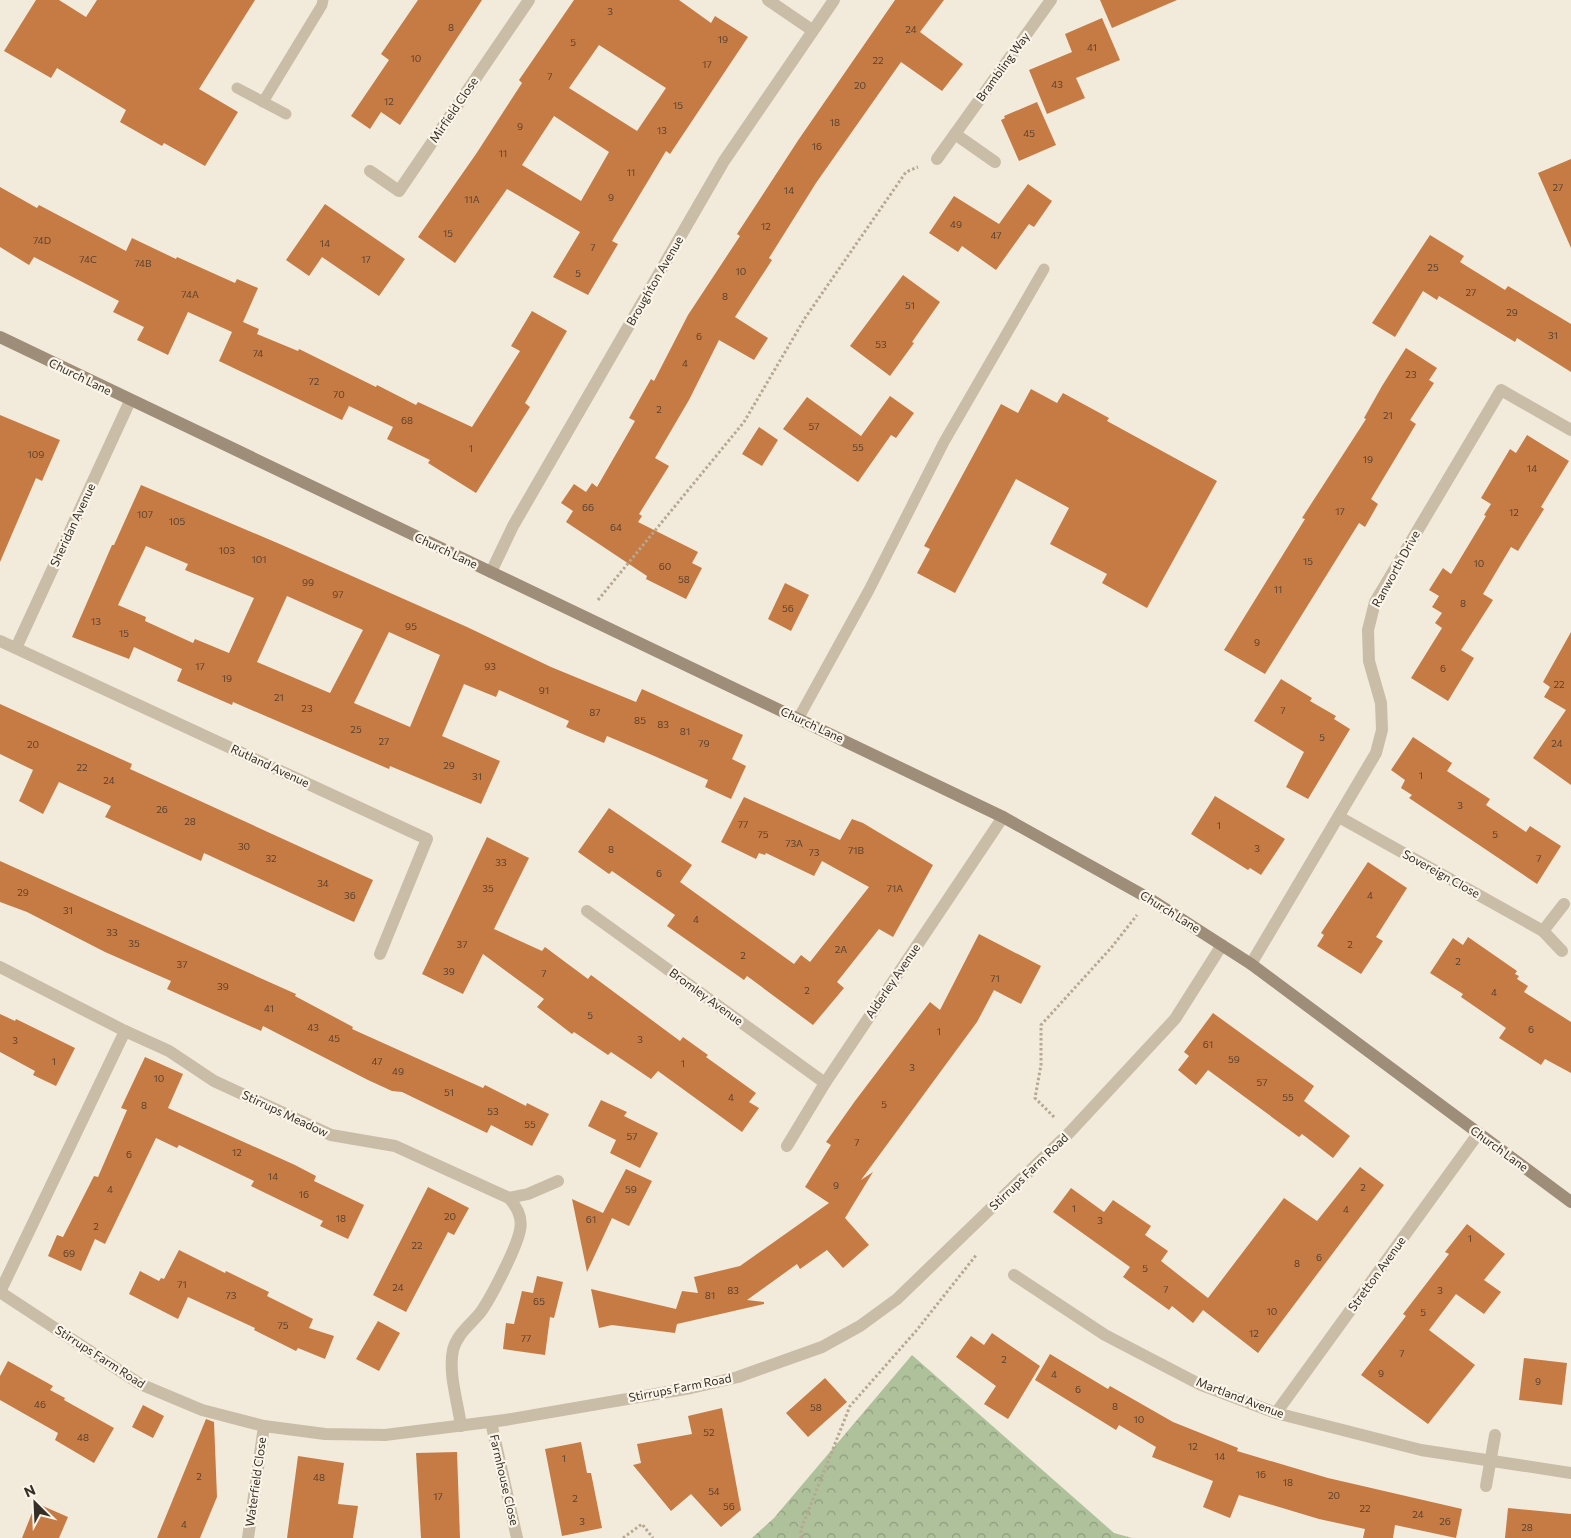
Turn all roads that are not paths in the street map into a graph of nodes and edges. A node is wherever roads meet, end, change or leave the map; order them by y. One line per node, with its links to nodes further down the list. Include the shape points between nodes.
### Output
1 (323, 0): 8 (lane)
2 (529, 0): 13 (street, Mirfield Close, via 399,191)
3 (768, 0): 6 (street)
4 (834, 0): 6 (street, Broughton Avenue)
5 (1051, 0): 10 (street, Brambling Way)
6 (812, 30): 18 (street, Broughton Avenue, via 724,162 513,526)
7 (237, 88): 8 (lane)
8 (263, 102): 9 (lane)
9 (286, 114)
10 (955, 134): 11 (street, Brambling Way); 12 (street)
11 (937, 159)
12 (995, 162)
13 (370, 171)
14 (1044, 270): 21 (lane, via 944,442)
15 (0, 337): 16 (main road, Church Lane)
16 (130, 401): 18 (main road, Church Lane); 20 (street, Sheridan Avenue)
17 (1571, 430): 23 (street, Ranworth Drive, via 1501,390 1375,602 1368,630 1369,661 1381,703 1382,730 1376,753)
18 (491, 572): 21 (main road, Church Lane)
19 (0, 642): 20 (street, Rutland Avenue)
20 (16, 648): 29 (street, Rutland Avenue, via 427,839)
21 (798, 719): 22 (main road, Church Lane)
22 (1002, 817): 27 (main road, Church Lane, via 1150,899); 33 (street, Alderley Avenue)
23 (1339, 817): 26 (street, Sovereign Close); 30 (street, Ranworth Drive)
24 (1564, 904): 26 (street)
25 (587, 911): 33 (street, Bromley Avenue)
26 (1542, 931): 28 (street, Sovereign Close)
27 (1222, 945): 30 (main road, Church Lane); 42 (street, Stirrups Farm Road, via 1175,1020 1070,1132 897,1299 860,1326 822,1347 754,1372 692,1388)
28 (1562, 951)
29 (380, 954)
30 (1251, 964): 34 (main road, Church Lane)
31 (0, 967): 32 (street, Stirrups Meadow)
32 (125, 1031): 37 (street, Stirrups Meadow, via 169,1051 214,1081 331,1135 395,1146); 40 (street)
33 (825, 1083): 35 (street, Alderley Avenue)
34 (1478, 1134): 38 (main road, Church Lane); 41 (street, Stretton Avenue)
35 (787, 1146)
36 (558, 1181): 37 (street)
37 (509, 1198): 44 (street, via 520,1217 520,1230 491,1297 460,1334 453,1349 452,1365)
38 (1571, 1202)
39 (1014, 1275): 41 (street, Martland Avenue, via 1114,1340 1202,1385)
40 (0, 1292): 43 (street, Stirrups Farm Road, via 140,1384 202,1410)
41 (1276, 1413): 46 (street, Martland Avenue, via 1421,1450)
42 (491, 1422): 44 (street, Stirrups Farm Road); 50 (street, Farmhouse Close)
43 (264, 1426): 44 (street, Stirrups Farm Road, via 325,1434 386,1435); 49 (street, Waterfield Close)
44 (461, 1426)
45 (1495, 1434): 46 (street)
46 (1490, 1461): 47 (street, Martland Avenue); 48 (street)
47 (1571, 1473)
48 (1486, 1486)
49 (248, 1538)
50 (517, 1538)

